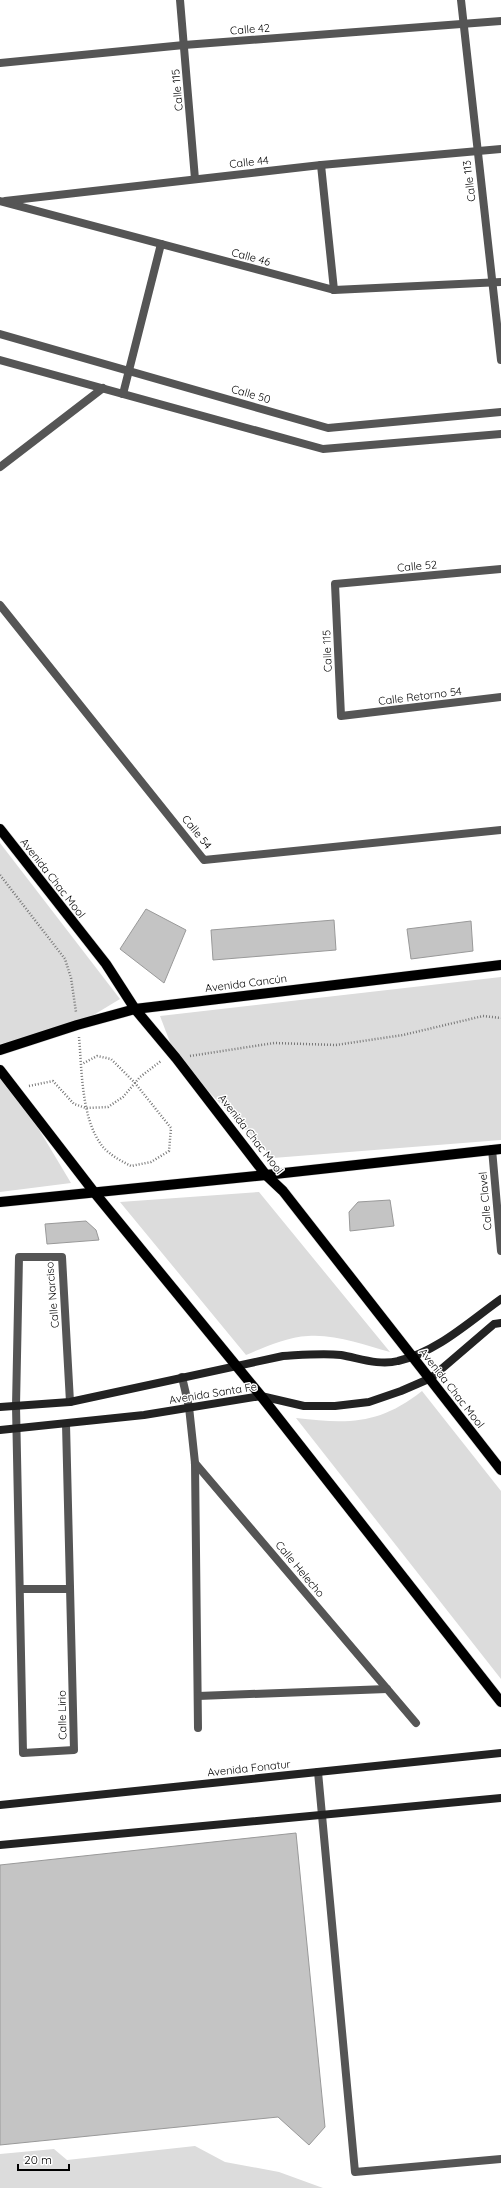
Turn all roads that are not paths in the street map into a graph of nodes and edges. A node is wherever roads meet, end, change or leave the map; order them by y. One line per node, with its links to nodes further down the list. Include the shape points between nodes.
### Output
1 (180, 0): 5 (street, Calle 115)
2 (461, 0): 4 (street, Calle 113)
3 (501, 21): 4 (street, Calle 42)
4 (464, 24): 5 (street, Calle 42); 8 (street, Calle 113)
5 (184, 45): 6 (street, Calle 42); 10 (street, Calle 115)
6 (0, 63)
7 (501, 148): 8 (street, Calle 44)
8 (476, 151): 9 (street, Calle 44); 13 (street, Calle 113)
9 (321, 165): 10 (street, Calle 44); 14 (street)
10 (195, 179): 11 (street, Calle 44)
11 (0, 201): 12 (street, Calle 46)
12 (161, 244): 14 (street, Calle 46); 18 (street)
13 (497, 282): 14 (street, Calle 46); 17 (street, Calle 113)
14 (334, 290)
15 (0, 334): 18 (street, Calle 50)
16 (0, 360): 19 (street)
17 (501, 360)
18 (129, 371): 20 (street); 21 (street, Calle 50, via 328,428)
19 (103, 388): 20 (street); 23 (street)
20 (123, 394): 22 (street, via 323,448)
21 (501, 412)
22 (501, 434)
23 (0, 468)
24 (501, 569): 25 (street, Calle 52)
25 (335, 584): 28 (street, Calle 115)
26 (0, 605): 30 (street, Calle 54, via 204,860)
27 (501, 697): 28 (street, Calle Retorno 54)
28 (341, 716)
29 (0, 829): 32 (main road, Avenida Chac Mool, via 106,964)
30 (501, 830)
31 (501, 965): 32 (main road, Avenida Cancún)
32 (135, 1009): 33 (main road, Avenida Cancún); 37 (main road, Avenida Chac Mool, via 176,1058)
33 (0, 1050)
34 (0, 1070): 39 (main road)
35 (496, 1149): 36 (main road); 41 (street, Calle Clavel)
36 (285, 1173): 37 (main road); 38 (main road, via 281,1179)
37 (266, 1176): 38 (main road, Avenida Chac Mool); 39 (main road)
38 (283, 1191): 44 (main road, Avenida Chac Mool)
39 (94, 1192): 40 (main road); 45 (main road)
40 (0, 1202)
41 (501, 1250)
42 (501, 1298): 44 (street, Avenida Santa Fe, via 442,1342)
43 (501, 1323): 47 (street, Avenida Santa Fe, via 494,1324)
44 (412, 1356): 45 (street, Avenida Santa Fe, via 397,1362 371,1362 341,1355 312,1354 283,1356); 47 (main road, Avenida Chac Mool)
45 (236, 1365): 46 (street, Avenida Santa Fe); 48 (main road)
46 (182, 1377): 49 (street, Avenida Santa Fe); 52 (street)
47 (431, 1378): 48 (street, Avenida Santa Fe, via 369,1402 335,1406 304,1406); 57 (main road, Avenida Chac Mool)
48 (261, 1396): 52 (street, Avenida Santa Fe); 62 (main road)
49 (70, 1402): 50 (street, Avenida Santa Fe); 50 (street, Calle Narciso, via 62,1257 19,1257)
50 (16, 1406): 51 (street, Avenida Santa Fe); 54 (street, Calle Lirio)
51 (0, 1407)
52 (189, 1407): 53 (street, Avenida Santa Fe); 56 (street)
53 (66, 1424): 54 (street, Avenida Santa Fe); 59 (street, Calle Lirio)
54 (18, 1428): 55 (street, Avenida Santa Fe); 58 (street, Calle Lirio)
55 (0, 1430)
56 (196, 1463): 60 (street, Calle Helecho); 61 (street)
57 (501, 1470)
58 (20, 1589): 59 (street); 59 (street, Calle Lirio, via 23,1753 74,1750)
59 (70, 1589)
60 (387, 1689): 61 (street); 63 (street, Calle Helecho)
61 (198, 1696): 64 (street)
62 (501, 1702)
63 (416, 1722)
64 (198, 1728)
65 (501, 1754): 66 (street, Avenida Fonatur)
66 (318, 1772): 68 (street, Avenida Fonatur); 69 (street)
67 (501, 1798): 69 (street)
68 (0, 1805)
69 (322, 1815): 70 (street); 71 (street, via 355,2172)
70 (0, 1845)
71 (501, 2159)

